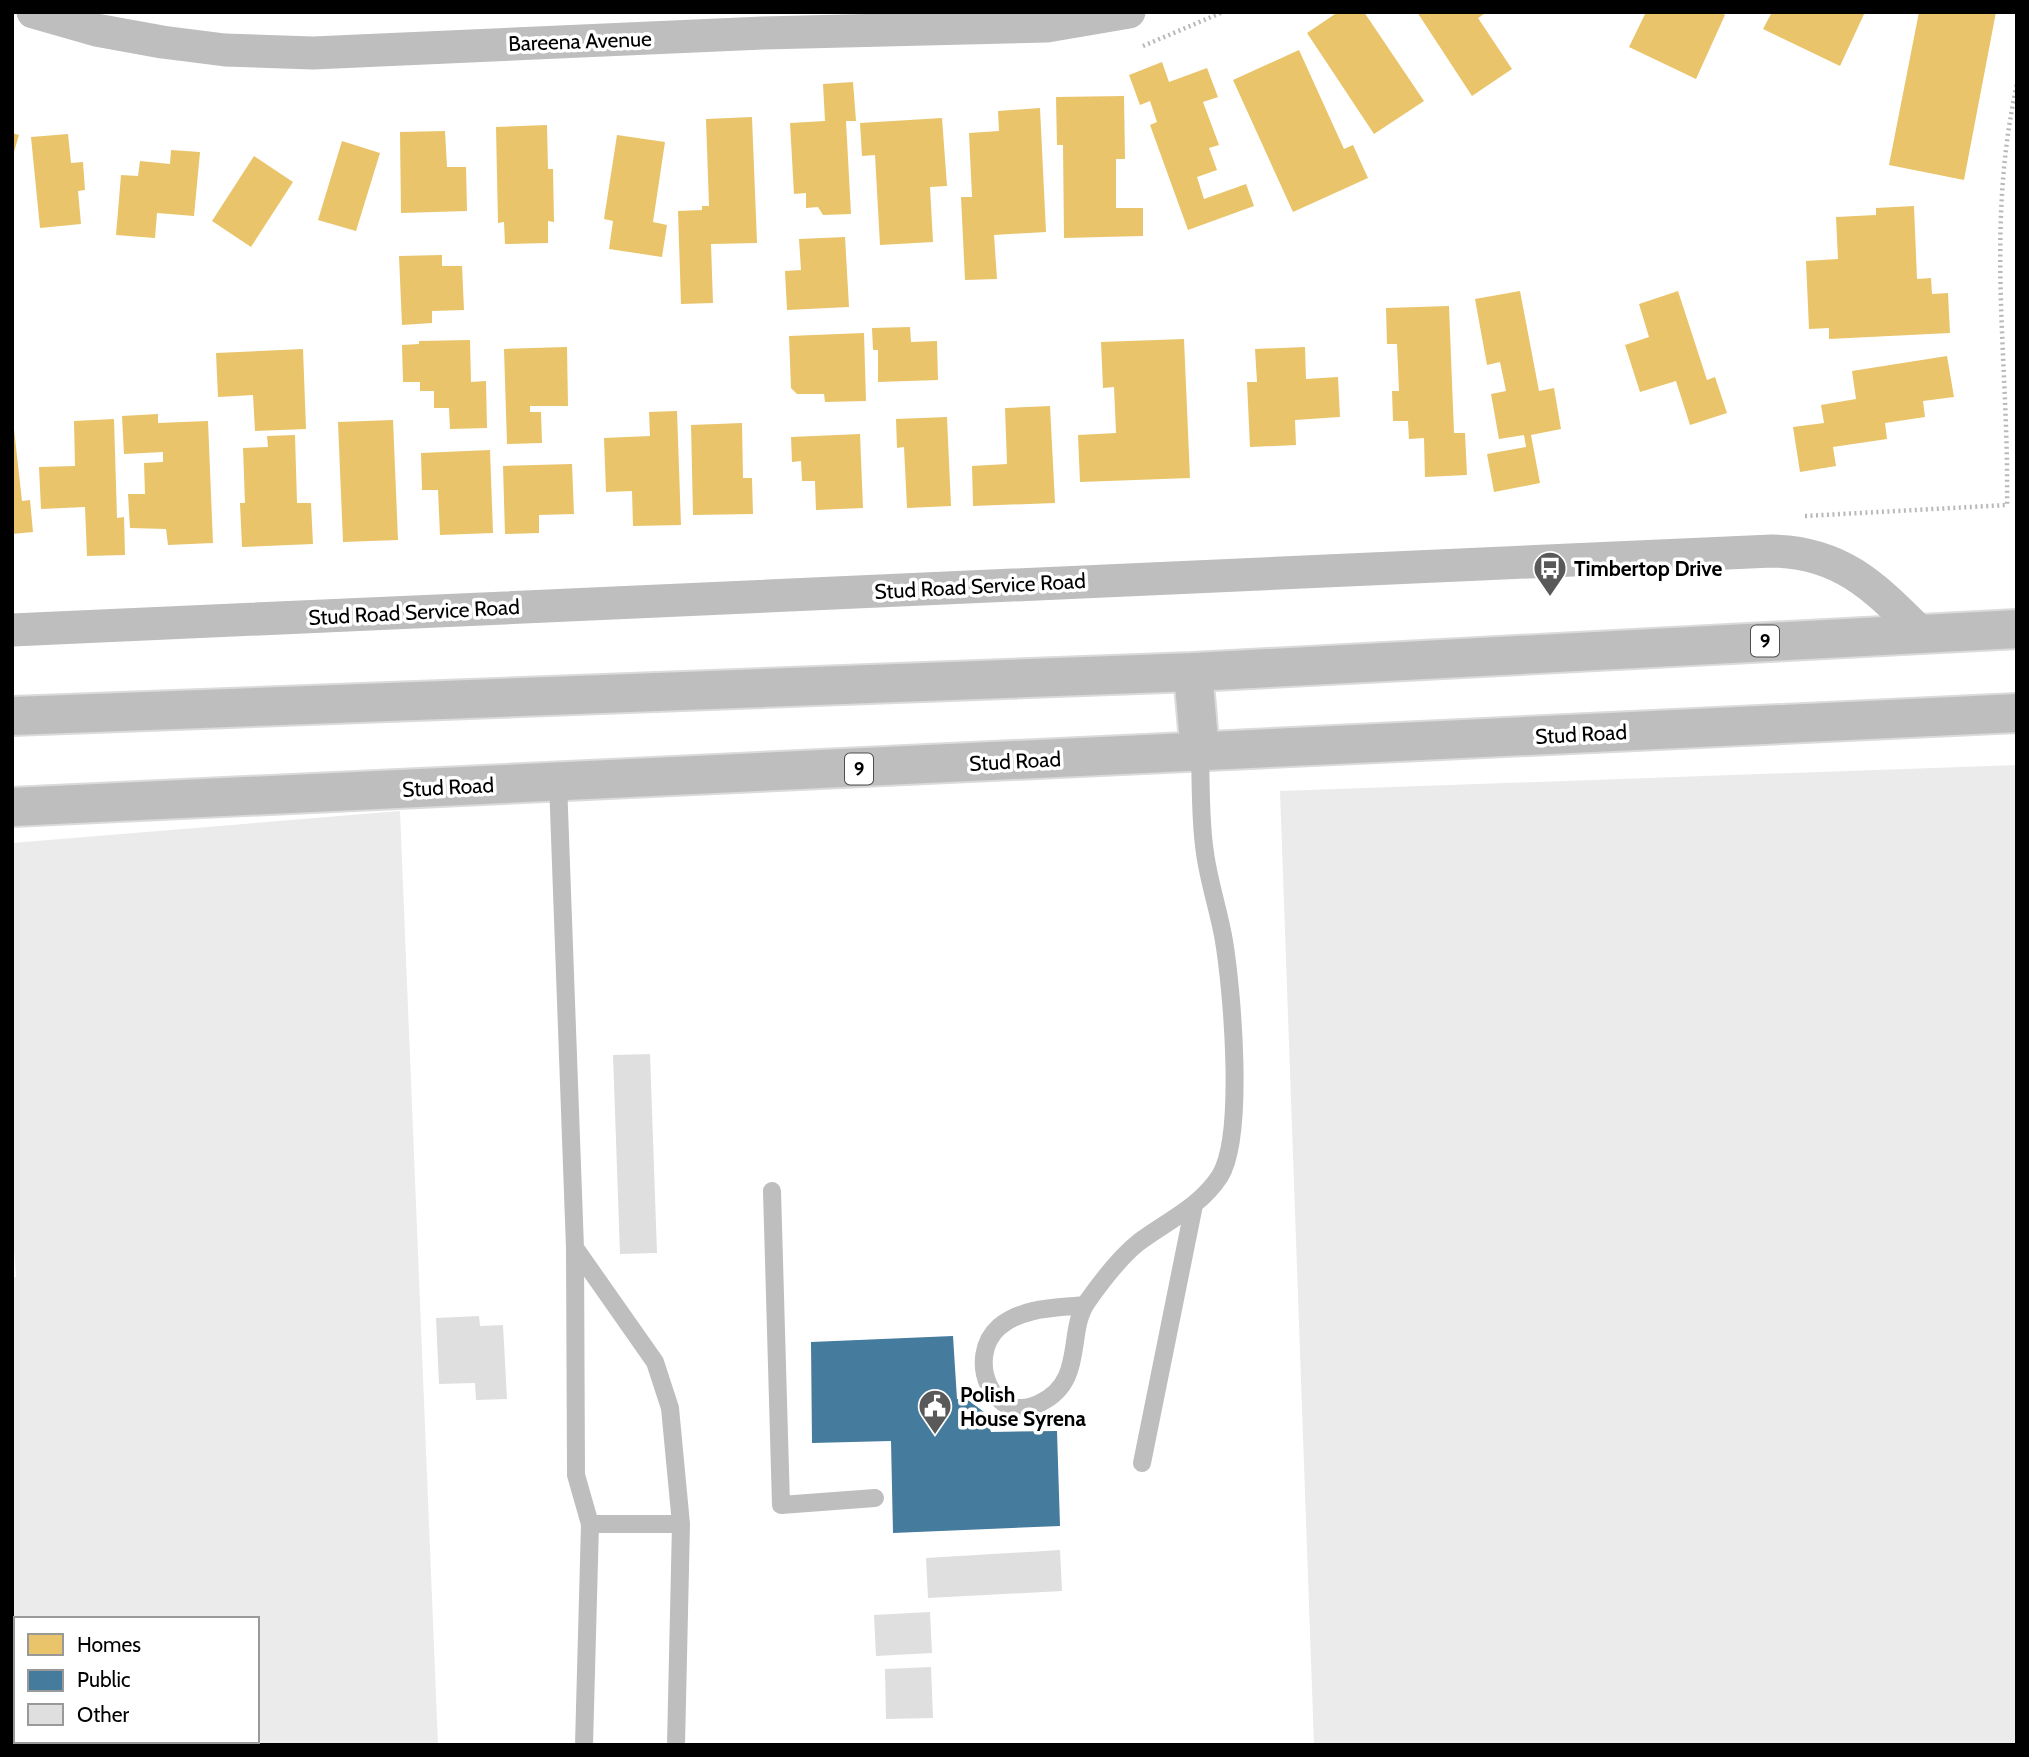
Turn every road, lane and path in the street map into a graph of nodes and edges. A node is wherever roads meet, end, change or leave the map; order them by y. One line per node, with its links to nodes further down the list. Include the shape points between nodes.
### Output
1 (33, 12): 3 (street, Bareena Avenue, via 128,36 256,52 313,53)
2 (1129, 12): 3 (street, Bareena Avenue, via 1047,26)
3 (762, 23)
4 (2017, 84): 5 (path, via 2008,121 1999,210)
5 (2007, 505)
6 (2017, 629): 8 (highway, 9)
7 (12, 630): 8 (street, Stud Road Service Road, via 1772,551 1805,554 1848,568)
8 (1921, 633): 9 (highway, 9)
9 (1193, 672): 11 (highway, 9); 12 (highway)
10 (2017, 713): 12 (highway, Stud Road / 9)
11 (12, 716)
12 (1200, 753): 13 (highway, Stud Road / 9); 16 (lane, via 1204,852 1228,972 1233,1115 1229,1155 1221,1175)
13 (558, 782): 14 (highway, Stud Road / 9); 17 (lane)
14 (12, 807)
15 (772, 1191): 20 (lane, via 781,1505)
16 (1194, 1205): 18 (lane, via 1138,1243); 19 (lane)
17 (575, 1248): 21 (lane, via 576,1475); 22 (lane, via 654,1362 670,1408)
18 (1085, 1305): 18 (lane, via 1071,1363 1055,1393 1022,1408 1008,1407 999,1400 984,1376 983,1358 997,1329 1012,1318 1038,1310)
19 (1142, 1463)
20 (875, 1498)
21 (590, 1524): 22 (lane); 23 (lane)
22 (681, 1524): 24 (lane)
23 (584, 1745)
24 (676, 1745)

